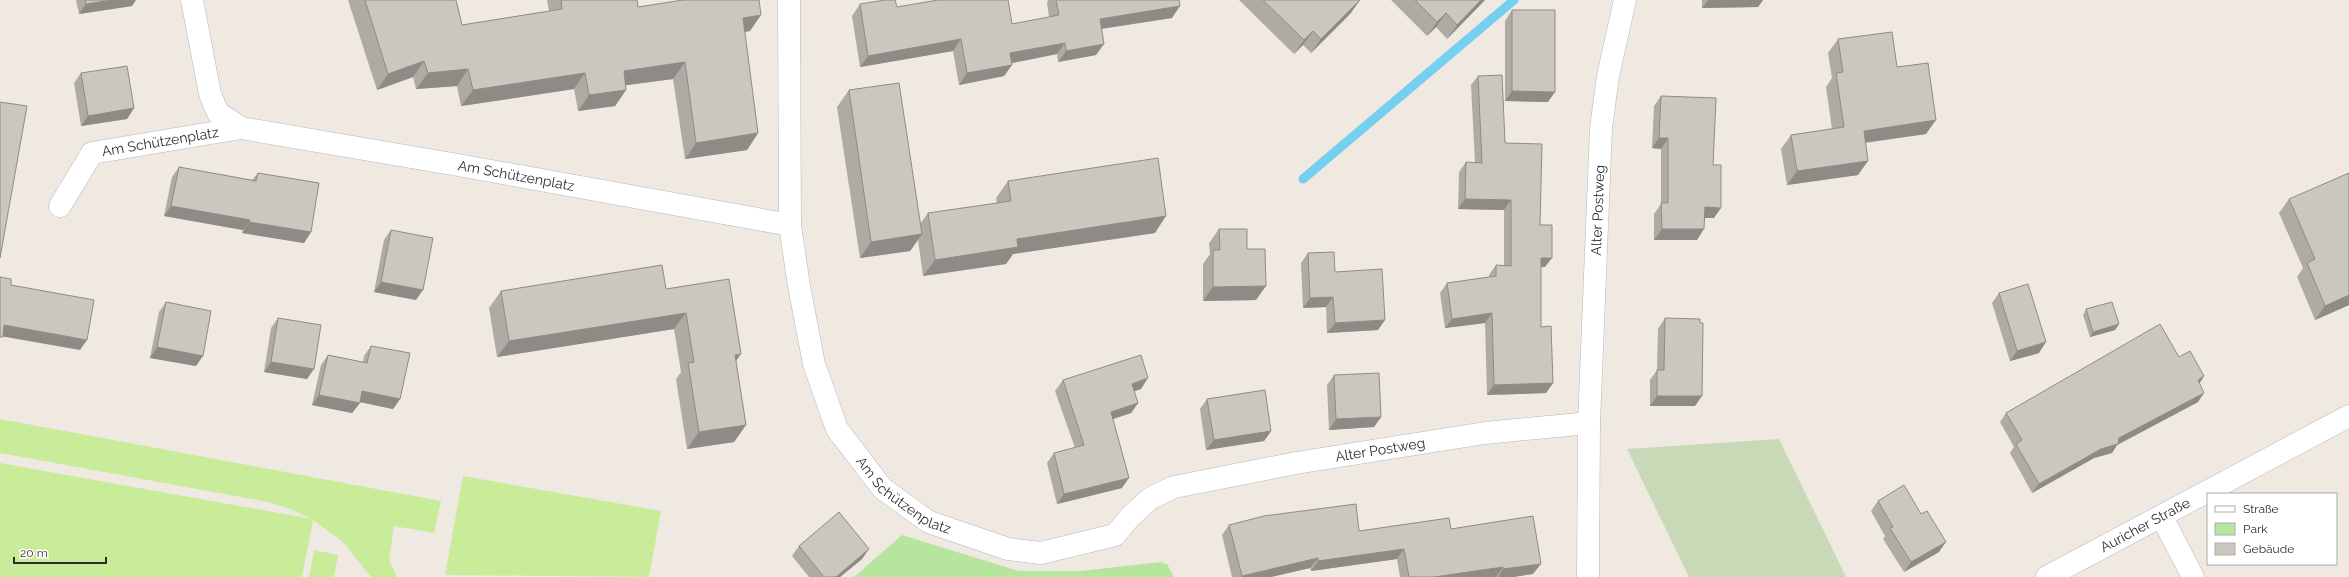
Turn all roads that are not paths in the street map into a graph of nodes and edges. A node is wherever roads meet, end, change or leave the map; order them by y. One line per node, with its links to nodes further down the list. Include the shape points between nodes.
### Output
1 (192, 0): 4 (street, Am Schützenplatz, via 210,94 218,113)
2 (789, 0): 6 (street, Am Schützenplatz)
3 (1625, 0): 8 (street, Alter Postweg, via 1608,76 1601,128)
4 (241, 128): 5 (street, Am Schützenplatz, via 92,153); 6 (street, Am Schützenplatz, via 458,164)
5 (60, 206)
6 (790, 226): 9 (street, Am Schützenplatz, via 814,364 836,429 884,489 929,522 1008,549 1041,553 1115,535 1151,498)
7 (2349, 416): 10 (street, Auricher Straße)
8 (1589, 423): 9 (street, Alter Postweg, via 1485,433 1296,463); 11 (street, Alter Postweg)
9 (1174, 486)
10 (2162, 517): 12 (street, Auricher Straße); 13 (street)
11 (1588, 577)
12 (2048, 577)
13 (2193, 577)

